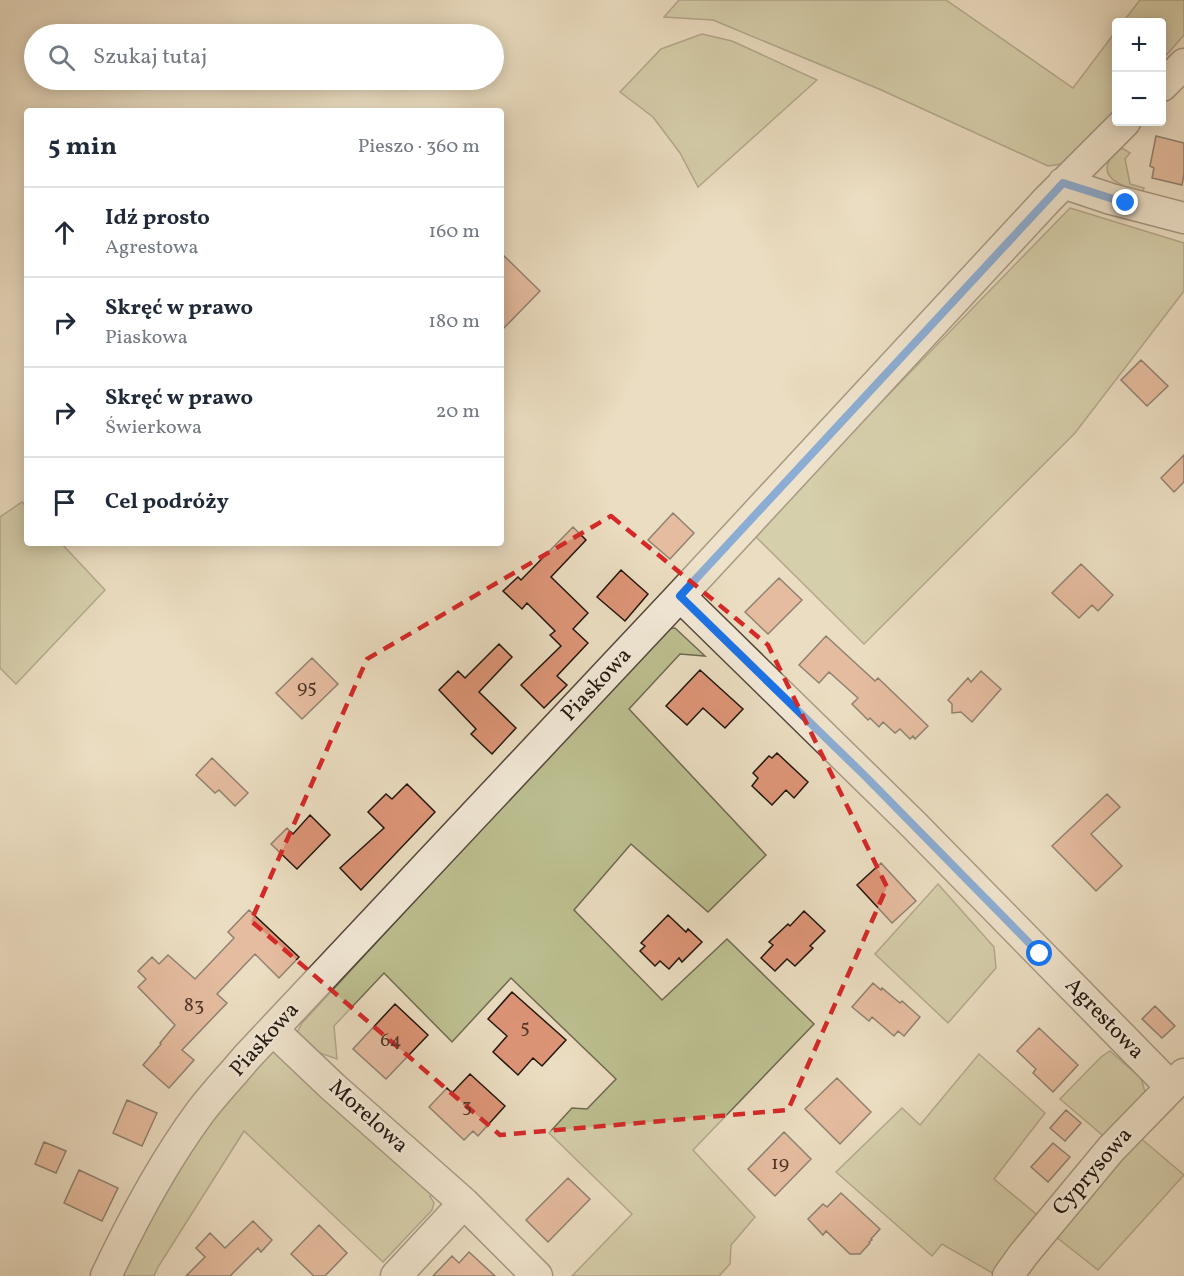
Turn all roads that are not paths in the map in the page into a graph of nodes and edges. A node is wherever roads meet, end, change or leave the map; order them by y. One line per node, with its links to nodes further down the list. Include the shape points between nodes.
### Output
1 (1184, 64): 2 (street)
2 (1166, 81)
3 (1121, 126): 4 (street, Piaskowa)
4 (1063, 183): 5 (street); 6 (street, Piaskowa)
5 (1184, 218)
6 (680, 596): 7 (street, Piaskowa); 8 (street, Agrestowa)
7 (273, 1030): 9 (street, Morelowa); 10 (street, Piaskowa, via 202,1111 174,1151)
8 (1177, 1080): 13 (street, Cyprysowa, via 1111,1149)
9 (464, 1203): 11 (street); 12 (street, Morelowa)
10 (106, 1276)
11 (396, 1276)
12 (537, 1276)
13 (1008, 1276)

